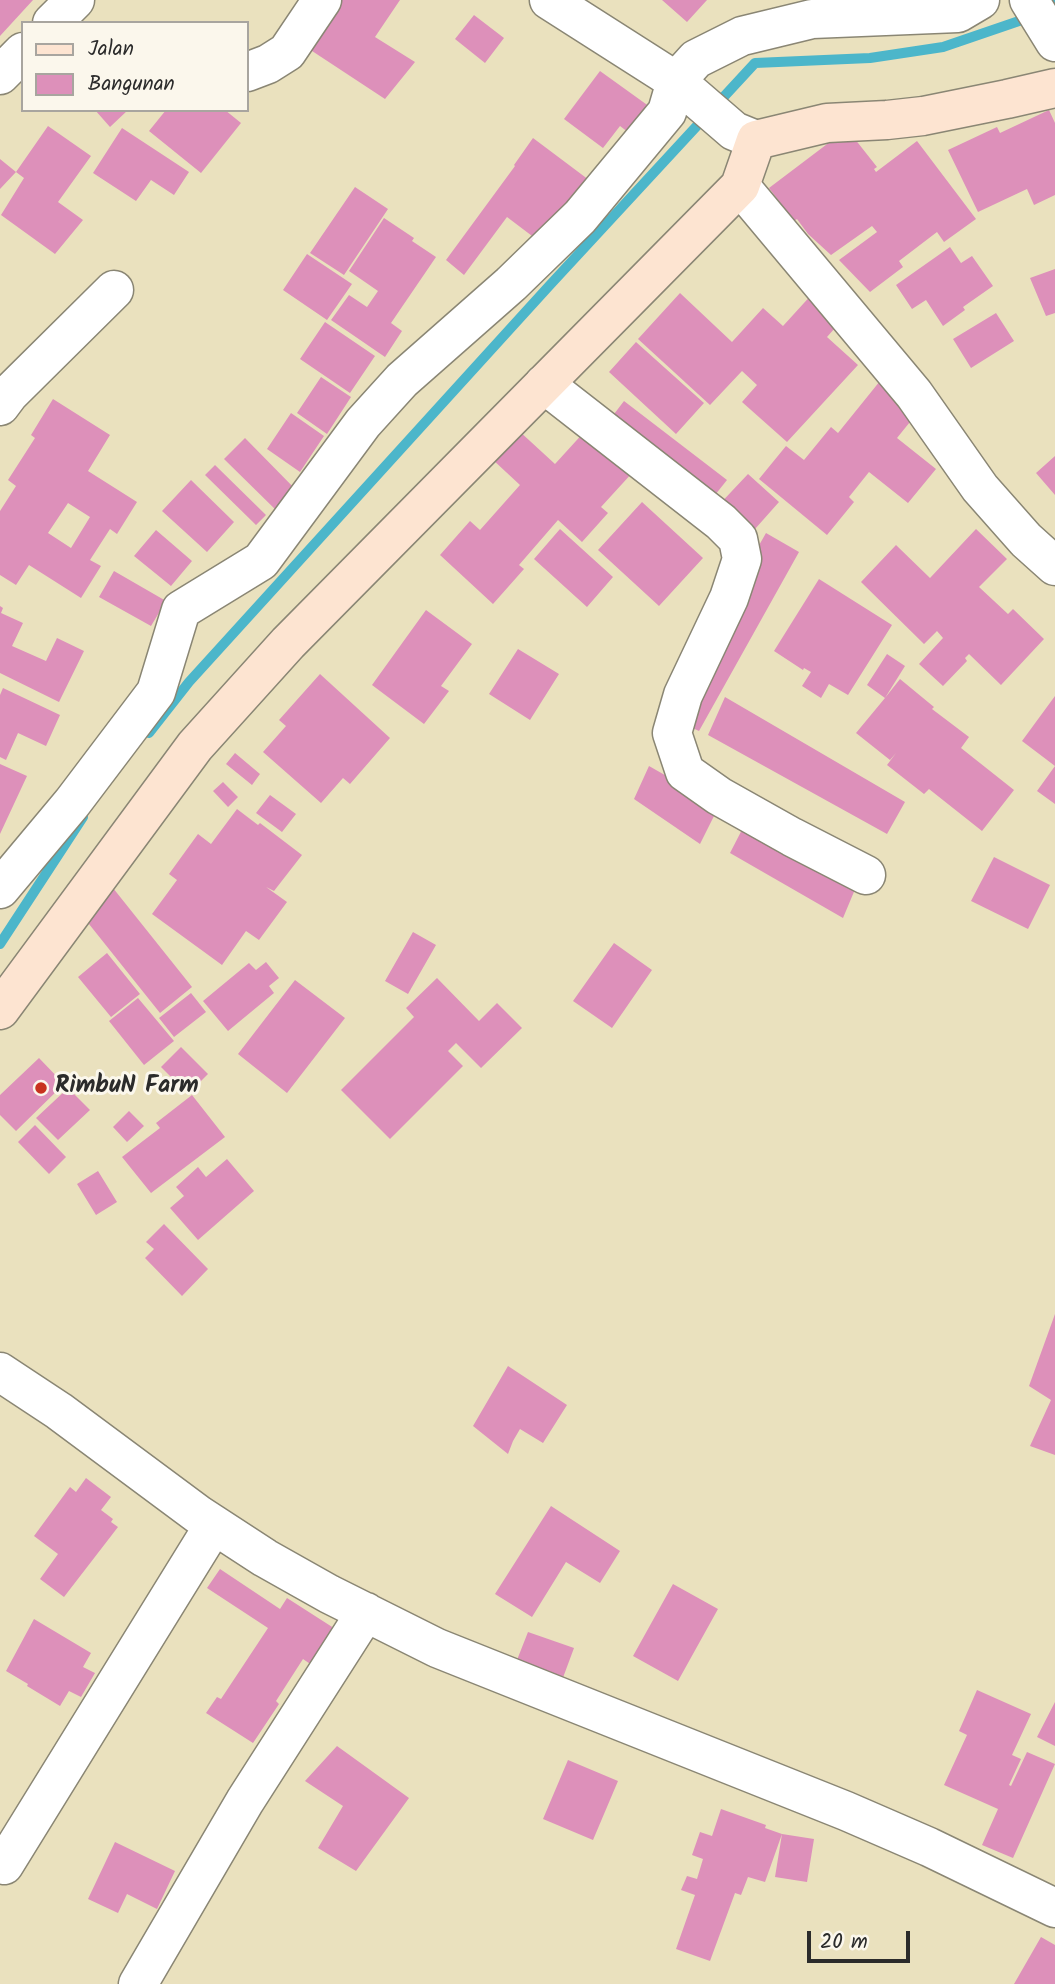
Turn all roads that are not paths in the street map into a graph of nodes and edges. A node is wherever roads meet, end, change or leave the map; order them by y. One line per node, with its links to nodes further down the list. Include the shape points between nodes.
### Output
1 (75, 0): 6 (street)
2 (322, 0): 9 (street, via 287,52)
3 (549, 0): 11 (street)
4 (980, 0): 11 (street, via 958,13 811,19 742,36 696,59)
5 (1029, 1): 7 (street)
6 (54, 21)
7 (1055, 42)
8 (21, 54): 10 (street)
9 (248, 72)
10 (0, 75)
11 (676, 81): 13 (street); 20 (street, via 667,112 580,218 402,380 363,423 261,561 181,610 156,692)
12 (1055, 88): 13 (main road, via 923,116 827,123)
13 (745, 136): 14 (main road)
14 (740, 186): 16 (main road); 18 (street, via 914,394 981,488)
15 (114, 290): 17 (street)
16 (544, 384): 19 (street, via 738,539 742,559 729,598 683,695 672,733 685,772 731,803); 21 (main road, via 288,643 195,746)
17 (0, 406)
18 (1055, 566)
19 (866, 875)
20 (0, 889)
21 (0, 1010)
22 (0, 1373): 23 (street, via 36,1394)
23 (214, 1525): 24 (street); 25 (street)
24 (366, 1612): 26 (street, via 437,1648 846,1811); 27 (street, via 245,1801)
25 (4, 1865)
26 (1055, 1908)
27 (138, 1984)

